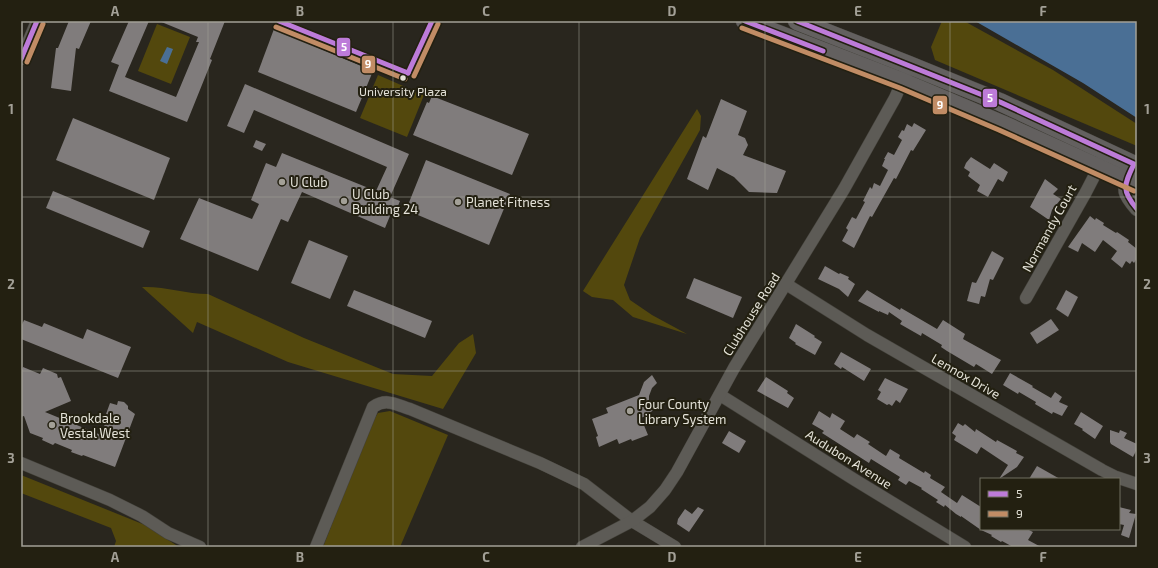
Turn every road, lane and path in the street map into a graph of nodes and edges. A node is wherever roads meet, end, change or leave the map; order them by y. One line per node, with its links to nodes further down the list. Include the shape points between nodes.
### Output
1 (37, 21): 4 (street)
2 (745, 21): 6 (main road)
3 (797, 21): 5 (main road)
4 (21, 60)
5 (910, 64): 6 (street, Clubhouse Road); 7 (main road)
6 (903, 82): 8 (main road); 11 (street, Clubhouse Road, via 844,189)
7 (1107, 151): 8 (street, Normandy Court); 9 (main road)
8 (1099, 167): 9 (main road); 12 (street, Normandy Court)
9 (1133, 174): 10 (street, via 1124,185 1125,194)
10 (1137, 209)
11 (786, 284): 13 (street, Clubhouse Road); 15 (street, Lennox Drive, via 867,335)
12 (1026, 298)
13 (720, 395): 18 (street, Clubhouse Road, via 665,490 650,508); 23 (street, Audubon Avenue)
14 (21, 463): 19 (street, via 110,500 168,533)
15 (1119, 478)
16 (1120, 478): 17 (street, Lennox Drive)
17 (1137, 484)
18 (632, 521): 20 (street, via 597,492 563,473 387,401 373,407); 21 (street, Clubhouse Road); 22 (street)
19 (200, 547)
20 (316, 547)
21 (582, 547)
22 (675, 547)
23 (965, 547)

